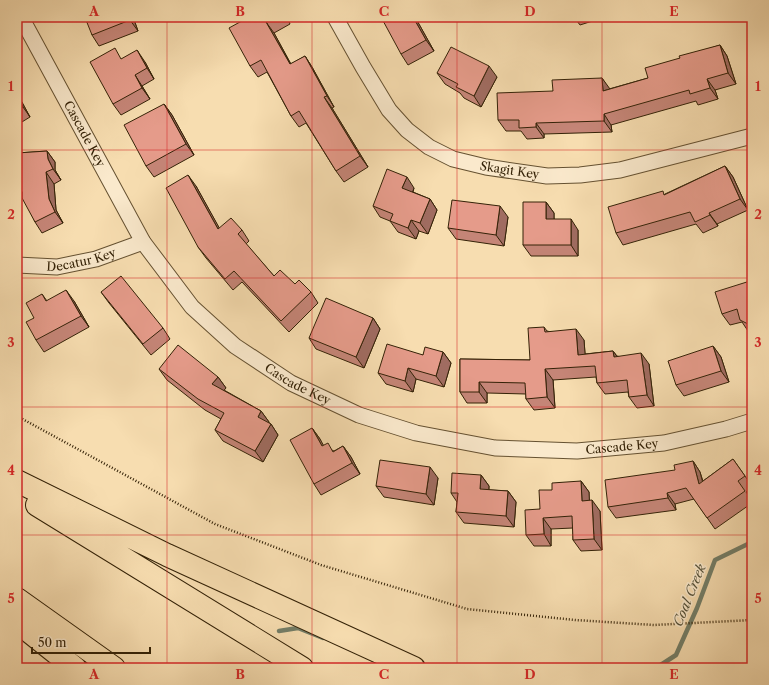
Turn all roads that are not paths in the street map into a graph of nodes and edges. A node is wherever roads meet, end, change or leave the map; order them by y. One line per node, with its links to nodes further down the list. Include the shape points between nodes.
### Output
1 (21, 17): 4 (street, Cascade Key)
2 (335, 17): 3 (street, Skagit Key, via 389,110 407,130 429,147 453,159 547,176 580,175 620,170)
3 (752, 136)
4 (144, 242): 5 (street, Decatur Key, via 96,259 57,268); 6 (street, Cascade Key, via 192,307 235,346 291,383 359,415 416,433 495,448 576,450 664,443)
5 (17, 265)
6 (752, 421)
7 (17, 481): 14 (highway, via 167,555)
8 (17, 492): 13 (highway)
9 (17, 599): 12 (highway)
10 (17, 618): 11 (highway, via 31,633)
11 (74, 668)
12 (114, 668)
13 (302, 668)
14 (414, 668)

